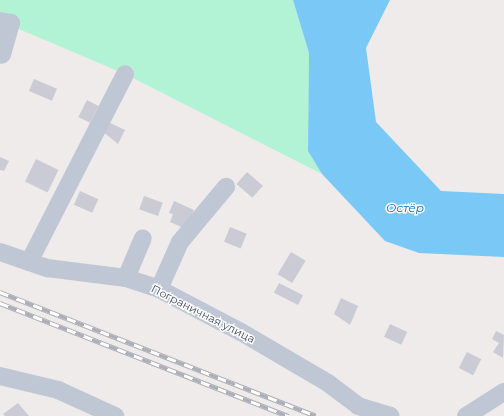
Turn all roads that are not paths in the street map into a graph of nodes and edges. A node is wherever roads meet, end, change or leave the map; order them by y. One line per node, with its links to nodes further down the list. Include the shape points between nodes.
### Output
1 (0, 21): 2 (street, via 11,23)
2 (2, 55)
3 (125, 74): 7 (street)
4 (226, 187): 9 (street, via 180,242)
5 (143, 238): 8 (street)
6 (0, 252): 7 (street, Пограничная улица)
7 (28, 262): 8 (street, Пограничная улица, via 86,275)
8 (126, 278): 9 (street, Пограничная улица)
9 (159, 289): 13 (street, Пограничная улица, via 241,332 328,383 358,406)
10 (0, 376): 12 (street, via 58,390)
11 (504, 392): 14 (street)
12 (115, 416)
13 (390, 416)
14 (466, 416)

